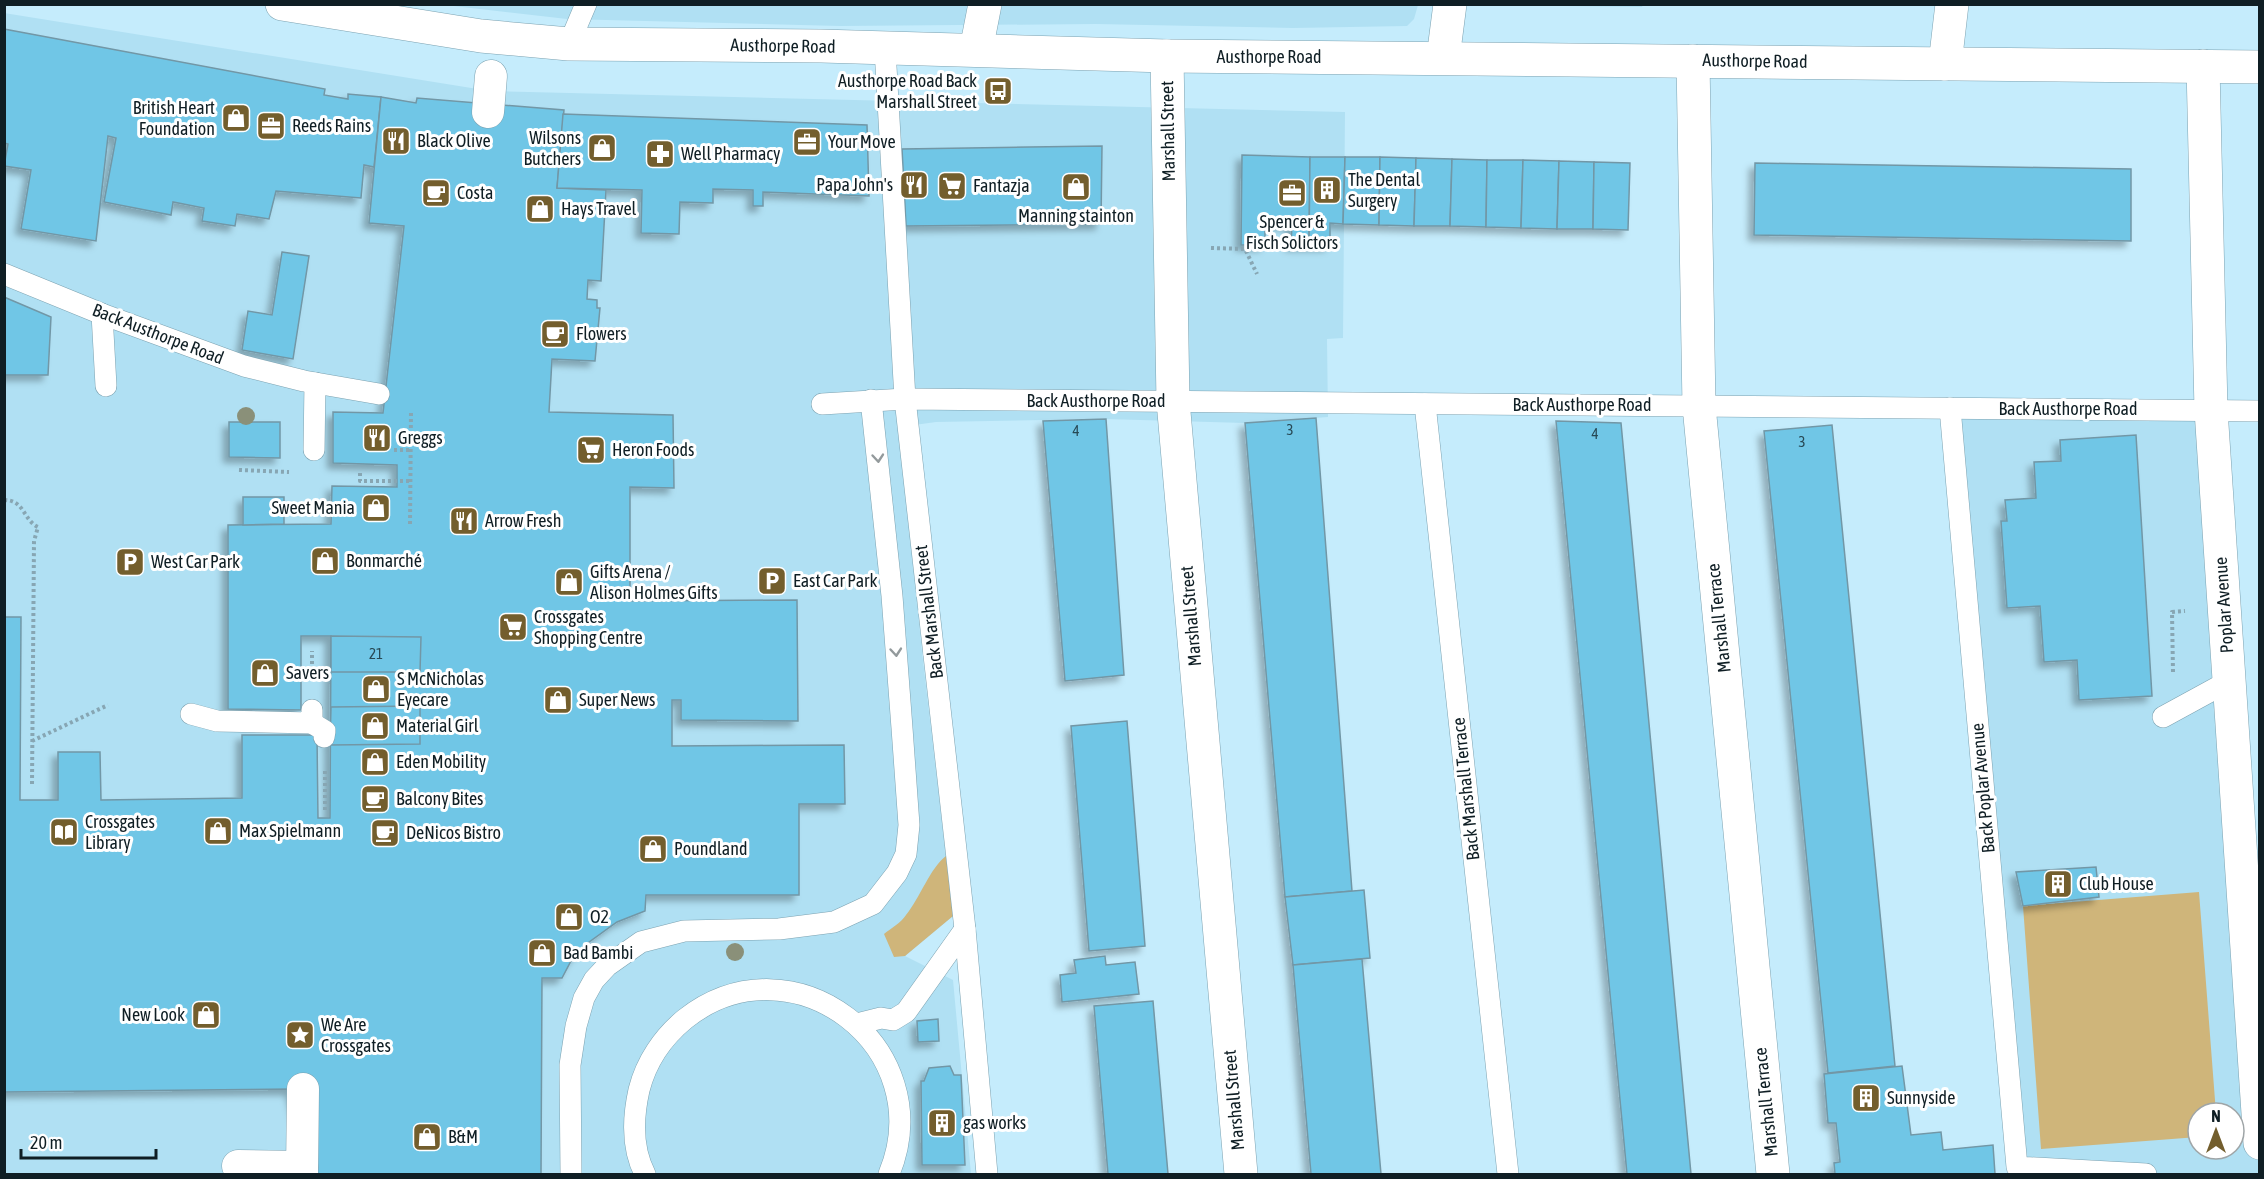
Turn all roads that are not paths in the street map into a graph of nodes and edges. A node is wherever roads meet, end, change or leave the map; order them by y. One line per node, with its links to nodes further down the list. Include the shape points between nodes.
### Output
1 (282, 4): 6 (street, Austhorpe Road)
2 (586, 4): 7 (lane)
3 (985, 4): 9 (street)
4 (1450, 4): 11 (street)
5 (1952, 4): 13 (street)
6 (340, 9): 7 (street, Austhorpe Road, via 481,36)
7 (569, 44): 8 (street, Austhorpe Road)
8 (885, 48): 9 (street, Austhorpe Road); 23 (lane, Back Marshall Street)
9 (976, 50): 10 (street, Austhorpe Road)
10 (1167, 56): 11 (street, Austhorpe Road); 25 (street, Marshall Street)
11 (1443, 58): 12 (street, Austhorpe Road)
12 (1693, 61): 13 (street, Austhorpe Road); 28 (street, Marshall Terrace)
13 (1945, 64): 14 (street, Austhorpe Road)
14 (2203, 66): 15 (street, Austhorpe Road); 30 (street, Poplar Avenue)
15 (2259, 67)
16 (491, 76): 17 (street)
17 (488, 112)
18 (4, 274): 19 (lane, Back Austhorpe Road)
19 (102, 314): 20 (lane, Back Austhorpe Road, via 244,366); 21 (lane)
20 (315, 383): 22 (lane, Back Austhorpe Road); 32 (lane)
21 (106, 386)
22 (379, 394)
23 (905, 399): 24 (lane, Back Austhorpe Road); 25 (lane, Back Austhorpe Road); 37 (lane, Back Marshall Street)
24 (871, 400): 26 (lane, Back Austhorpe Road); 44 (lane, one-way to 44, via 901,707 909,825 906,854 897,873 873,903 834,922 779,929 665,934 641,942 607,966 584,998 576,1026 570,1065)
25 (1173, 401): 27 (lane, Back Austhorpe Road); 49 (street, Marshall Street)
26 (822, 404)
27 (1425, 404): 28 (lane, Back Austhorpe Road); 50 (lane, Back Marshall Terrace)
28 (1699, 406): 29 (lane, Back Austhorpe Road); 51 (street, Marshall Terrace)
29 (1950, 408): 30 (lane, Back Austhorpe Road); 52 (lane, Back Poplar Avenue, via 2017,1167)
30 (2211, 410): 31 (lane, Back Austhorpe Road); 33 (street, Poplar Avenue)
31 (2259, 411)
32 (314, 450)
33 (2229, 681): 35 (lane); 40 (street, Poplar Avenue)
34 (191, 714): 36 (lane, via 217,721)
35 (2168, 714)
36 (316, 723)
37 (965, 929): 38 (lane, via 906,1012 893,1020 881,1018); 48 (lane, Back Marshall Street)
38 (857, 1024): 41 (lane, via 876,1046 890,1072 898,1100); 45 (lane, via 833,1007 778,990 721,997 695,1011 655,1051 642,1079 635,1109 635,1140)
39 (303, 1089): 43 (street)
40 (2259, 1143)
41 (899, 1144): 46 (lane); 47 (lane)
42 (238, 1166): 43 (street)
43 (302, 1171)
44 (571, 1174)
45 (645, 1174)
46 (889, 1174)
47 (903, 1174)
48 (987, 1174)
49 (1240, 1174)
50 (1508, 1174)
51 (1773, 1174)
52 (2146, 1174)

